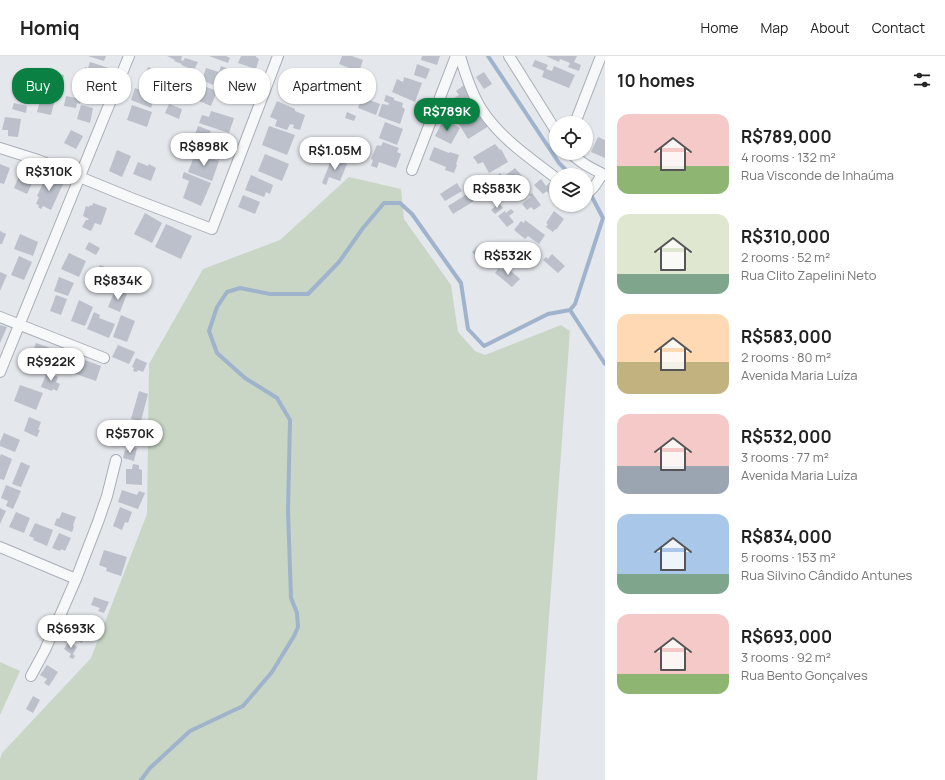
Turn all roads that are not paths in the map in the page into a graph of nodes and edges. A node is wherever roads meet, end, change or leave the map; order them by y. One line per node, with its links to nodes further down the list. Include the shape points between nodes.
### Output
1 (129, 56): 14 (street)
2 (278, 56): 14 (street, via 212,229)
3 (456, 56): 11 (street)
4 (460, 56): 12 (street, via 467,80 481,109 492,124)
5 (509, 56): 8 (street)
6 (601, 56): 7 (street)
7 (578, 116)
8 (549, 120)
9 (0, 148): 14 (street)
10 (579, 160): 13 (street)
11 (412, 170)
12 (549, 172)
13 (603, 174): 15 (street)
14 (80, 177): 17 (street)
15 (593, 188)
16 (0, 317): 17 (street)
17 (19, 325): 18 (street); 19 (street)
18 (104, 358)
19 (0, 372)
20 (116, 460): 22 (street, via 107,496)
21 (0, 547): 22 (street)
22 (76, 579): 23 (street)
23 (31, 676)

